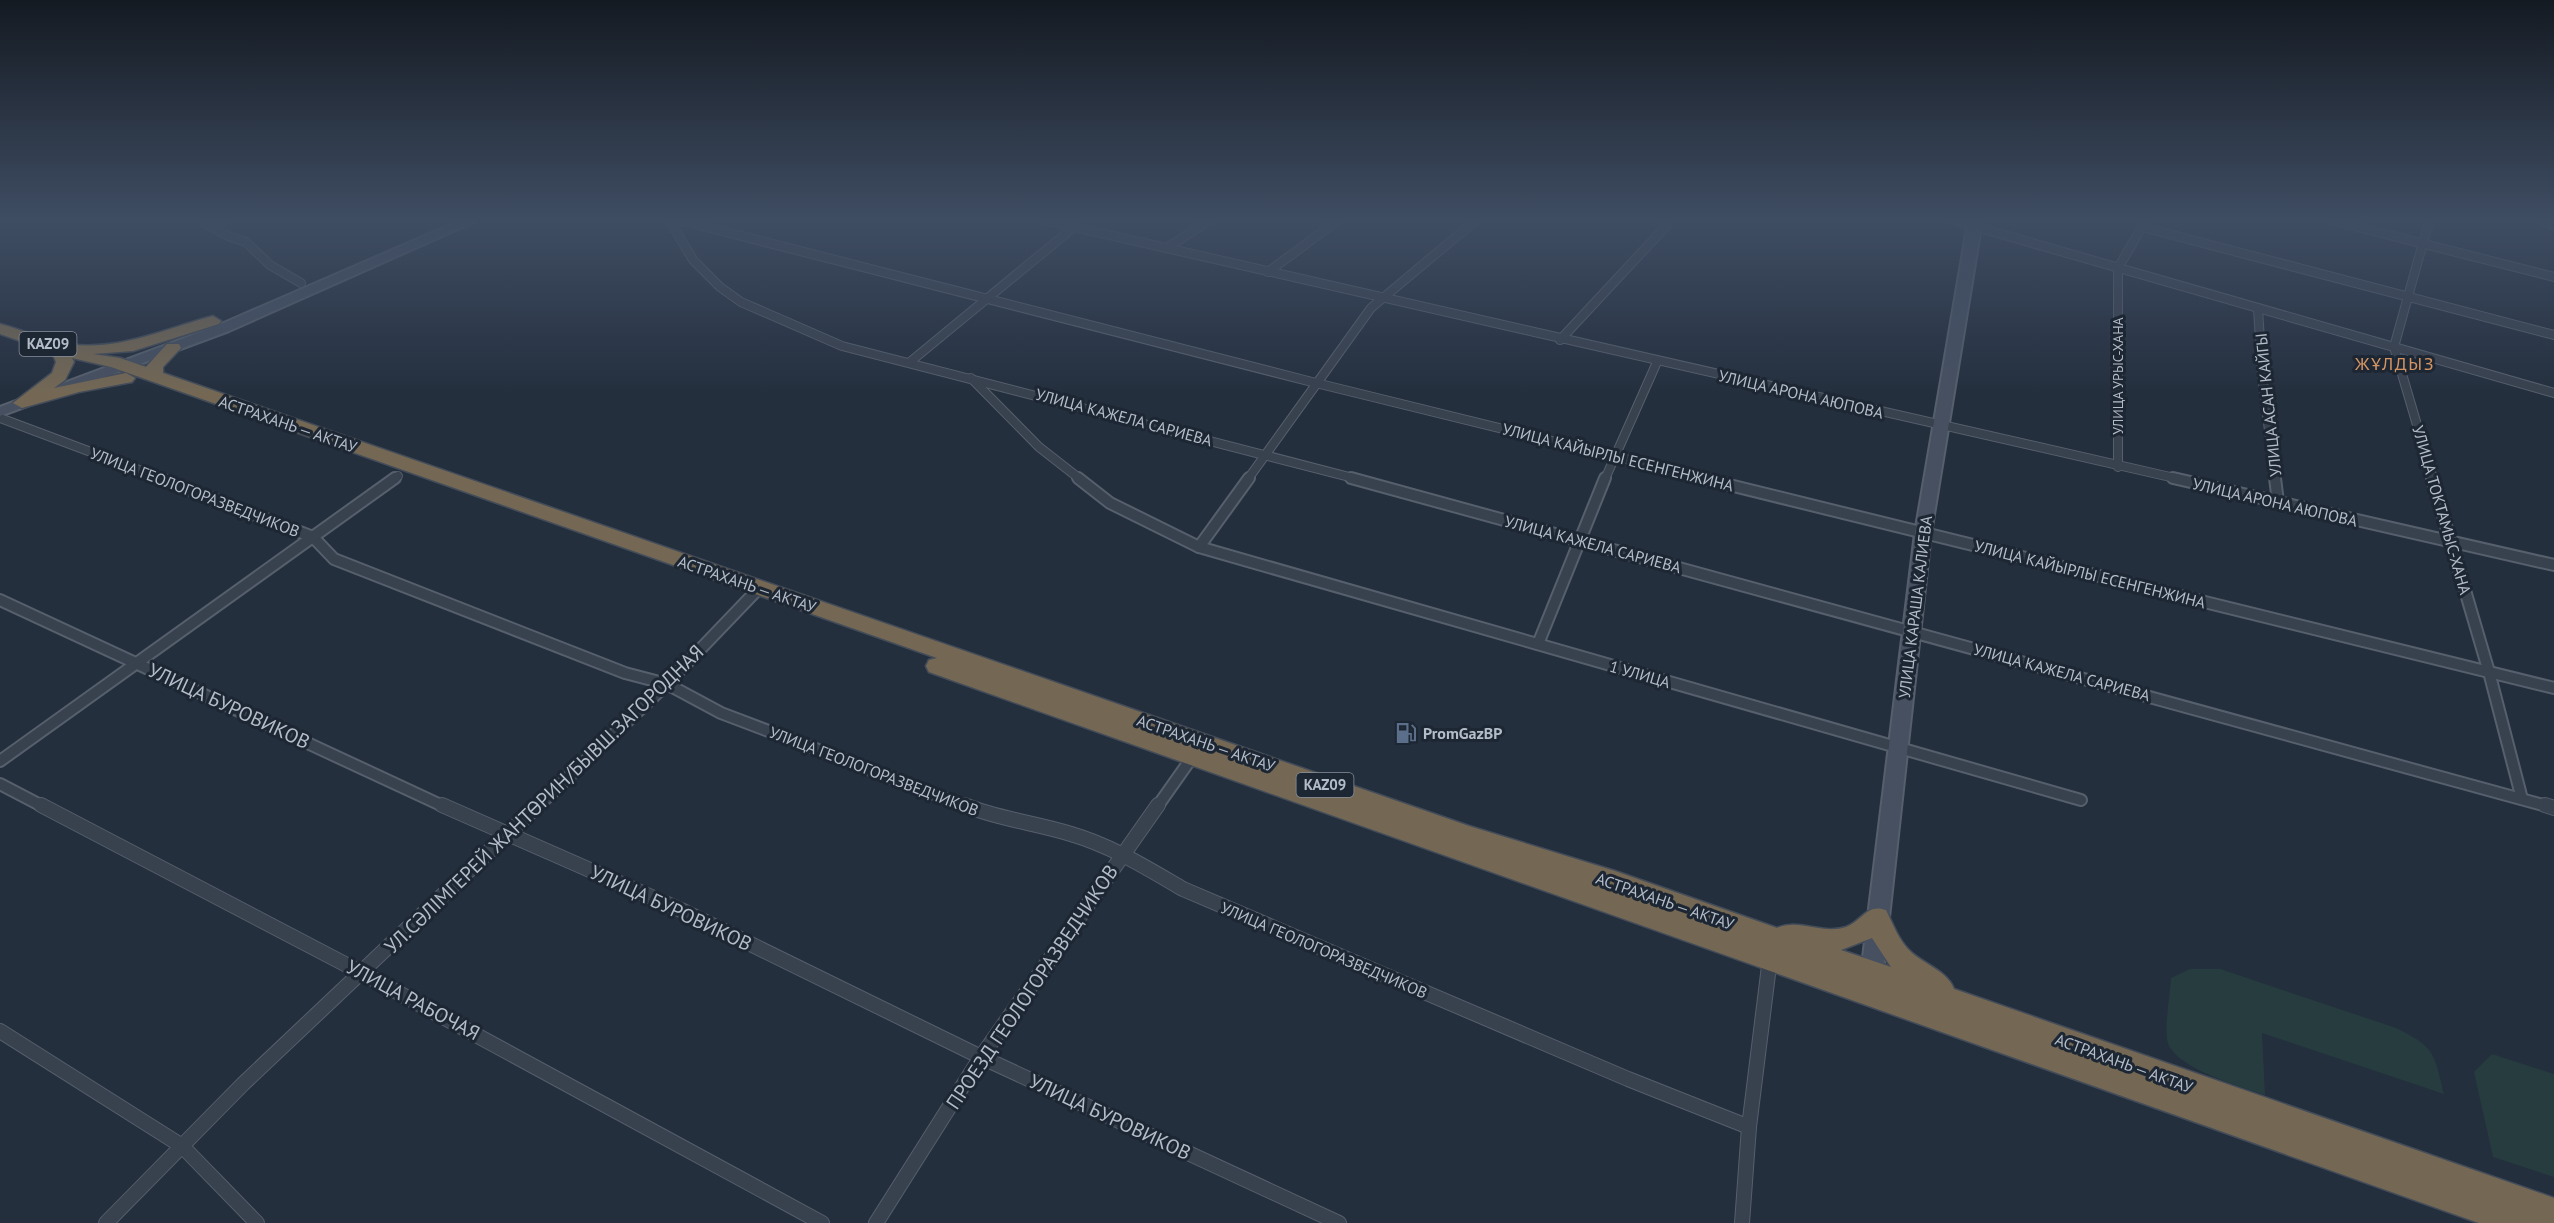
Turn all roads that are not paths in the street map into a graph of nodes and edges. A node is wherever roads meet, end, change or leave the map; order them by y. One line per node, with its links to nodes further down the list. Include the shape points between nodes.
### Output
1 (293, 278): 15 (street)
2 (313, 278): 15 (street)
3 (337, 278): 26 (street)
4 (711, 278): 27 (street, УЛИЦА КАЖЕЛА САРИЕВА, via 741,302 842,346)
5 (908, 278): 17 (street, УЛИЦА КАЙЫРЛЫ ЕСЕНГЕНЖИНА)
6 (1008, 278): 17 (street)
7 (1294, 278): 18 (street, УЛИЦА АРОНА АЮПОВА)
8 (1407, 278): 18 (street)
9 (1618, 278): 23 (street)
10 (1965, 278): 37 (street, УЛИЦА КАРАША КАЛИЕВА)
11 (2118, 278): 40 (street, УЛИЦА УРЫС-ХАНА)
12 (2153, 278): 19 (street)
13 (2340, 278): 16 (street)
14 (2414, 278): 16 (street)
15 (301, 283): 20 (street)
16 (2409, 297): 22 (street); 24 (street)
17 (986, 298): 27 (street); 32 (street, УЛИЦА КАЙЫРЛЫ ЕСЕНГЕНЖИНА)
18 (1382, 299): 23 (street, УЛИЦА АРОНА АЮПОВА); 32 (street, via 1371,308)
19 (2258, 308): 24 (street); 42 (street, УЛИЦА АСАН КАЙГЫ)
20 (213, 321): 25 (highway, via 133,346); 29 (street)
21 (0, 329): 25 (highway, АСТРАХАНЬ — АКТАУ / KAZ09)
22 (2554, 335)
23 (1560, 340): 28 (street, УЛИЦА АРОНА АЮПОВА)
24 (2394, 347): 33 (street); 47 (street, УЛИЦА ТОКТАМЫС-ХАНА)
25 (59, 348): 29 (highway, АСТРАХАНЬ — АКТАУ / KAZ09); 34 (highway, via 65,362 59,376)
26 (173, 348): 29 (street); 31 (highway, via 155,366 154,373)
27 (910, 362): 30 (street, УЛИЦА КАЖЕЛА САРИЕВА)
28 (1657, 362): 37 (street, УЛИЦА АРОНА АЮПОВА); 39 (street)
29 (112, 368): 31 (highway, АСТРАХАНЬ — АКТАУ / KAZ09); 34 (street); 34 (highway, via 76,387); 41 (highway, АСТРАХАНЬ — АКТАУ / KAZ09)
30 (970, 377): 38 (street, УЛИЦА КАЖЕЛА САРИЕВА); 48 (street, 1 УЛИЦА, via 1039,447 1110,503)
31 (159, 379): 46 (highway, АСТРАХАНЬ — АКТАУ / KAZ09)
32 (1316, 383): 38 (street); 39 (street, УЛИЦА КАЙЫРЛЫ ЕСЕНГЕНЖИНА)
33 (2554, 393)
34 (22, 403): 35 (street)
35 (0, 412)
36 (0, 418): 44 (street, УЛИЦА ГЕОЛОГОРАЗВЕДЧИКОВ)
37 (1939, 425): 40 (street, УЛИЦА АРОНА АЮПОВА); 43 (street, УЛИЦА КАРАША КАЛИЕВА)
38 (1264, 454): 45 (street, УЛИЦА КАЖЕЛА САРИЕВА); 48 (street)
39 (1614, 456): 43 (street, УЛИЦА КАЙЫРЛЫ ЕСЕНГЕНЖИНА); 45 (street)
40 (2118, 467): 42 (street, УЛИЦА АРОНА АЮПОВА)
41 (398, 476): 44 (street); 46 (highway, АСТРАХАНЬ — АКТАУ / KAZ09)
42 (2278, 502): 47 (street, УЛИЦА АРОНА АЮПОВА)
43 (1923, 533): 52 (street, УЛИЦА КАРАША КАЛИЕВА); 55 (street, УЛИЦА КАЙЫРЛЫ ЕСЕНГЕНЖИНА)
44 (313, 537): 54 (street); 56 (street, УЛИЦА ГЕОЛОГОРАЗВЕДЧИКОВ, via 334,559 625,673)
45 (1581, 540): 52 (street, УЛИЦА КАЖЕЛА САРИЕВА); 53 (street)
46 (606, 542): 50 (highway, АСТРАХАНЬ — АКТАУ / KAZ09)
47 (2452, 542): 49 (street, УЛИЦА АРОНА АЮПОВА); 55 (street, УЛИЦА ТОКТАМЫС-ХАНА)
48 (1199, 548): 53 (street, 1 УЛИЦА)
49 (2554, 565)
50 (754, 594): 56 (street, УЛ.СӘЛІМГЕРЕЙ ЖАНТӨРИН/БЫВШ.ЗАГОРОДНАЯ); 59 (highway, АСТРАХАНЬ — АКТАУ / KAZ09); 68 (highway, АСТРАХАНЬ — АКТАУ / KAZ09, via 1615,882)
51 (0, 600): 54 (street, УЛИЦА БУРОВИКОВ)
52 (1912, 631): 58 (street, УЛИЦА КАРАША КАЛИЕВА); 62 (street, УЛИЦА КАЖЕЛА САРИЕВА)
53 (1538, 644): 58 (street, 1 УЛИЦА)
54 (137, 663): 60 (street); 65 (street, УЛИЦА БУРОВИКОВ)
55 (2489, 672): 57 (street, УЛИЦА КАЙЫРЛЫ ЕСЕНГЕНЖИНА); 62 (street, УЛИЦА ТОКТАМЫС-ХАНА)
56 (667, 684): 65 (street, УЛ.СӘЛІМГЕРЕЙ ЖАНТӨРИН/БЫВШ.ЗАГОРОДНАЯ); 66 (street, УЛИЦА ГЕОЛОГОРАЗВЕДЧИКОВ, via 721,713 993,816 1072,834)
57 (2554, 688)
58 (1899, 748): 63 (street, 1 УЛИЦА); 67 (street, УЛИЦА КАРАША КАЛИЕВА)
59 (1193, 756): 66 (street, ПРОЕЗД ГЕОЛОГОРАЗВЕДЧИКОВ); 68 (highway, АСТРАХАНЬ — АКТАУ / KAZ09)
60 (0, 761)
61 (0, 784): 69 (street, УЛИЦА РАБОЧАЯ)
62 (2522, 799): 64 (street, УЛИЦА КАЖЕЛА САРИЕВА)
63 (2081, 800)
64 (2554, 808)
65 (506, 835): 69 (street, УЛ.СӘЛІМГЕРЕЙ ЖАНТӨРИН/БЫВШ.ЗАГОРОДНАЯ); 73 (street, УЛИЦА БУРОВИКОВ, via 681,910)
66 (1123, 854): 73 (street, ПРОЕЗД ГЕОЛОГОРАЗВЕДЧИКОВ); 74 (street, УЛИЦА ГЕОЛОГОРАЗВЕДЧИКОВ, via 1183,890)
67 (1877, 921): 68 (highway, via 1864,932 1843,940 1787,935); 70 (street, УЛИЦА КАРАША КАЛИЕВА); 71 (highway, via 1901,960)
68 (1771, 949): 70 (highway, АСТРАХАНЬ — АКТАУ / KAZ09); 74 (street)
69 (362, 973): 75 (street, УЛ.СӘЛІМГЕРЕЙ ЖАНТӨРИН/БЫВШ.ЗАГОРОДНАЯ); 79 (street, УЛИЦА РАБОЧАЯ)
70 (1871, 984): 71 (highway, АСТРАХАНЬ — АКТАУ / KAZ09); 83 (highway, АСТРАХАНЬ — АКТАУ / KAZ09)
71 (1977, 1011): 76 (highway, АСТРАХАНЬ — АКТАУ / KAZ09)
72 (0, 1031): 75 (street)
73 (981, 1057): 80 (street, ПРОЕЗД ГЕОЛОГОРАЗВЕДЧИКОВ); 81 (street, УЛИЦА БУРОВИКОВ)
74 (1749, 1127): 82 (street)
75 (182, 1146): 77 (street, УЛ.СӘЛІМГЕРЕЙ ЖАНТӨРИН/БЫВШ.ЗАГОРОДНАЯ); 78 (street)
76 (2554, 1213)
77 (106, 1223)
78 (257, 1223)
79 (822, 1223)
80 (876, 1223)
81 (1339, 1223)
82 (1742, 1223)
83 (2522, 1223)

